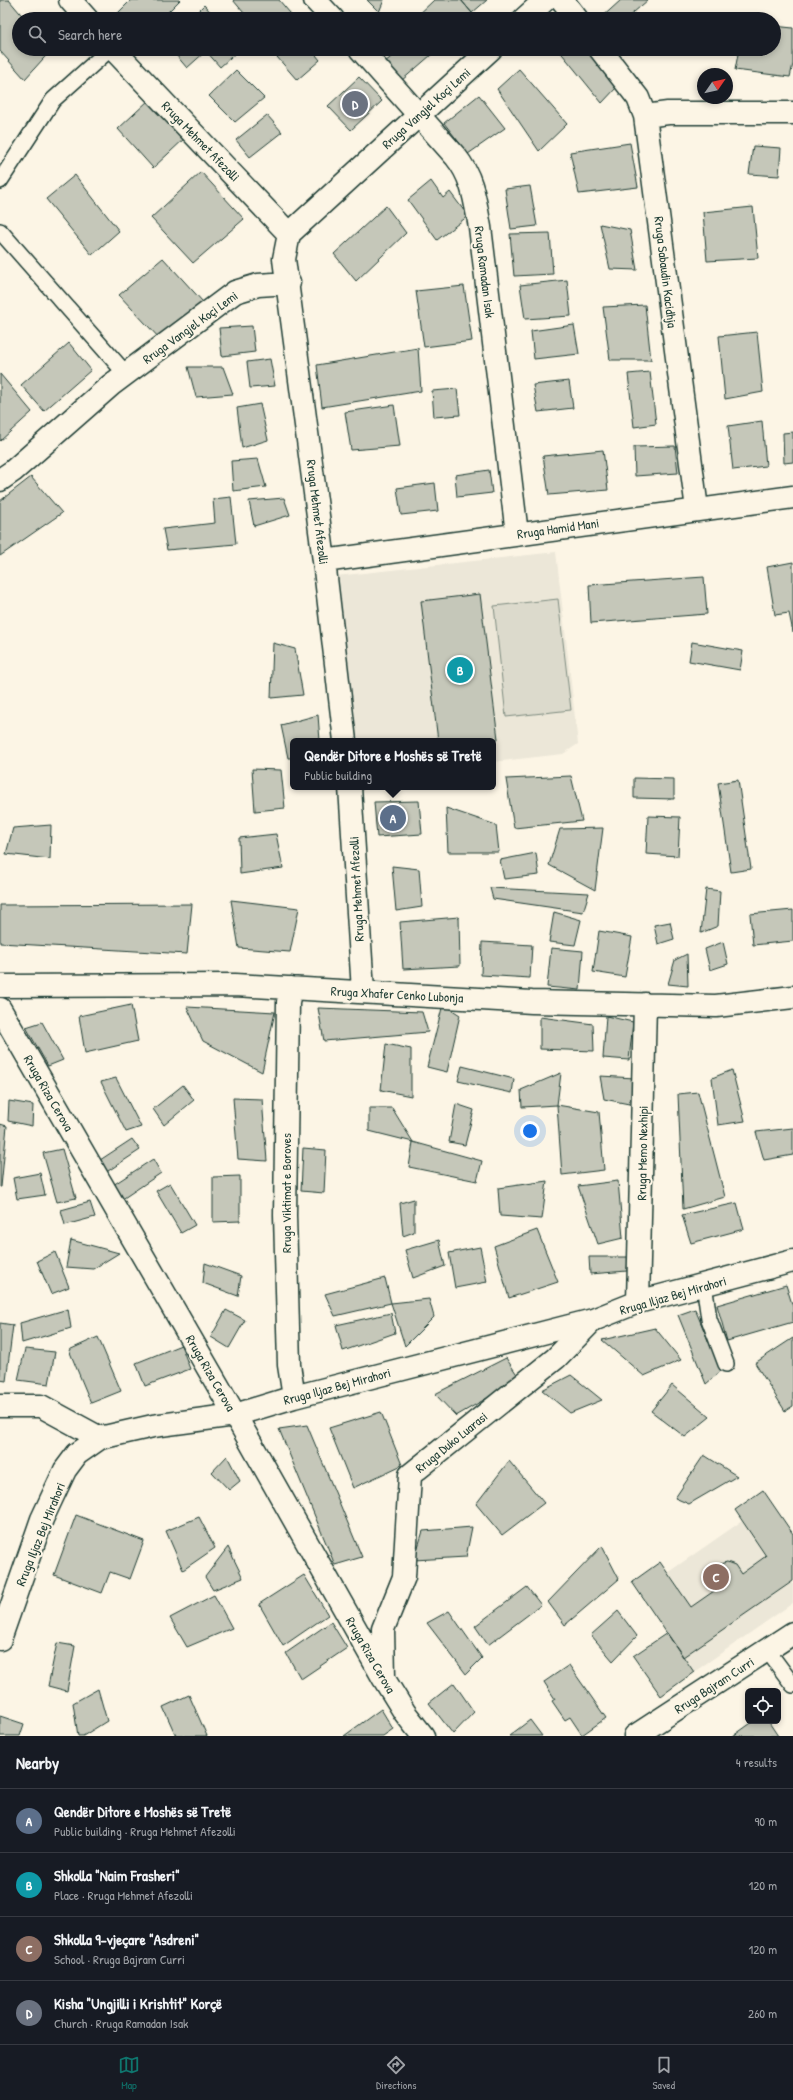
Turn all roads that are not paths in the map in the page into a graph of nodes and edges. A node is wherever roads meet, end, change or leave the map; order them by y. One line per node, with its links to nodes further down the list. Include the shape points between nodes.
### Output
1 (70, 0): 5 (street)
2 (315, 0): 6 (street)
3 (545, 0): 7 (street)
4 (562, 0): 8 (street)
5 (80, 12)
6 (326, 12)
7 (532, 12)
8 (571, 12)
9 (102, 56): 17 (lane, via 53,100)
10 (120, 56): 19 (street, Rruga Mehmet Afezolli)
11 (366, 56): 15 (street, Rruga Ramadan Isak)
12 (483, 56): 15 (street, Rruga Vangjel Koçi Lemi)
13 (605, 56): 16 (street, Rruga Sabaudin Kacidhja, via 638,98)
14 (793, 113): 16 (street, via 668,112)
15 (419, 114): 19 (street, Rruga Vangjel Koçi Lemi); 25 (street, Rruga Ramadan Isak, via 463,166 473,187)
16 (645, 116): 24 (street, Rruga Sabaudin Kacidhja)
17 (0, 181)
18 (0, 231): 21 (lane)
19 (289, 234): 20 (street, via 284,258)
20 (289, 283): 21 (street, Rruga Vangjel Koçi Lemi, via 258,285 235,292); 26 (street, Rruga Mehmet Afezolli)
21 (126, 374): 22 (street, Rruga Vangjel Koçi Lemi)
22 (0, 480)
23 (793, 497): 24 (street, Rruga Hamid Mani)
24 (697, 509): 25 (street, Rruga Hamid Mani)
25 (517, 534): 26 (street, Rruga Hamid Mani)
26 (324, 561): 27 (street, Rruga Mehmet Afezolli)
27 (345, 738)
28 (350, 790): 31 (street, Rruga Mehmet Afezolli)
29 (0, 986): 30 (street, Rruga Xhafer Cenko Lubonja, via 235,985)
30 (291, 988): 31 (street, Rruga Xhafer Cenko Lubonja); 40 (street, Rruga Viktimat e Boroves, via 288,1002 285,1215 289,1365)
31 (363, 991): 33 (street, Rruga Xhafer Cenko Lubonja, via 532,1002)
32 (793, 997): 33 (street, Rruga Xhafer Cenko Lubonja, via 716,1006)
33 (645, 1004): 37 (street, Rruga Memo Nexhipi)
34 (0, 1009): 42 (street, Rruga Riza Cerova)
35 (793, 1261): 36 (street, Rruga Iljaz Bej Mirahori)
36 (704, 1284): 37 (street, Rruga Iljaz Bej Mirahori); 39 (lane, via 709,1319)
37 (638, 1302): 38 (street, Rruga Iljaz Bej Mirahori)
38 (593, 1320): 40 (street, Rruga Iljaz Bej Mirahori); 47 (street, Rruga Duko Luarasi, via 556,1358 410,1475 404,1576 383,1630)
39 (726, 1364)
40 (294, 1397): 42 (street, Rruga Iljaz Bej Mirahori)
41 (0, 1406): 43 (street, via 41,1406)
42 (235, 1415): 43 (street, Rruga Iljaz Bej Mirahori, via 153,1426); 47 (street, Rruga Riza Cerova)
43 (100, 1438): 45 (street, Rruga Iljaz Bej Mirahori, via 77,1454 65,1470 42,1519)
44 (793, 1634): 46 (street, Rruga Bajram Curri)
45 (0, 1639)
46 (767, 1650): 48 (lane); 50 (street, Rruga Bajram Curri)
47 (384, 1679): 49 (street, Rruga Riza Cerova)
48 (793, 1685)
49 (419, 1734)
50 (635, 1736)

